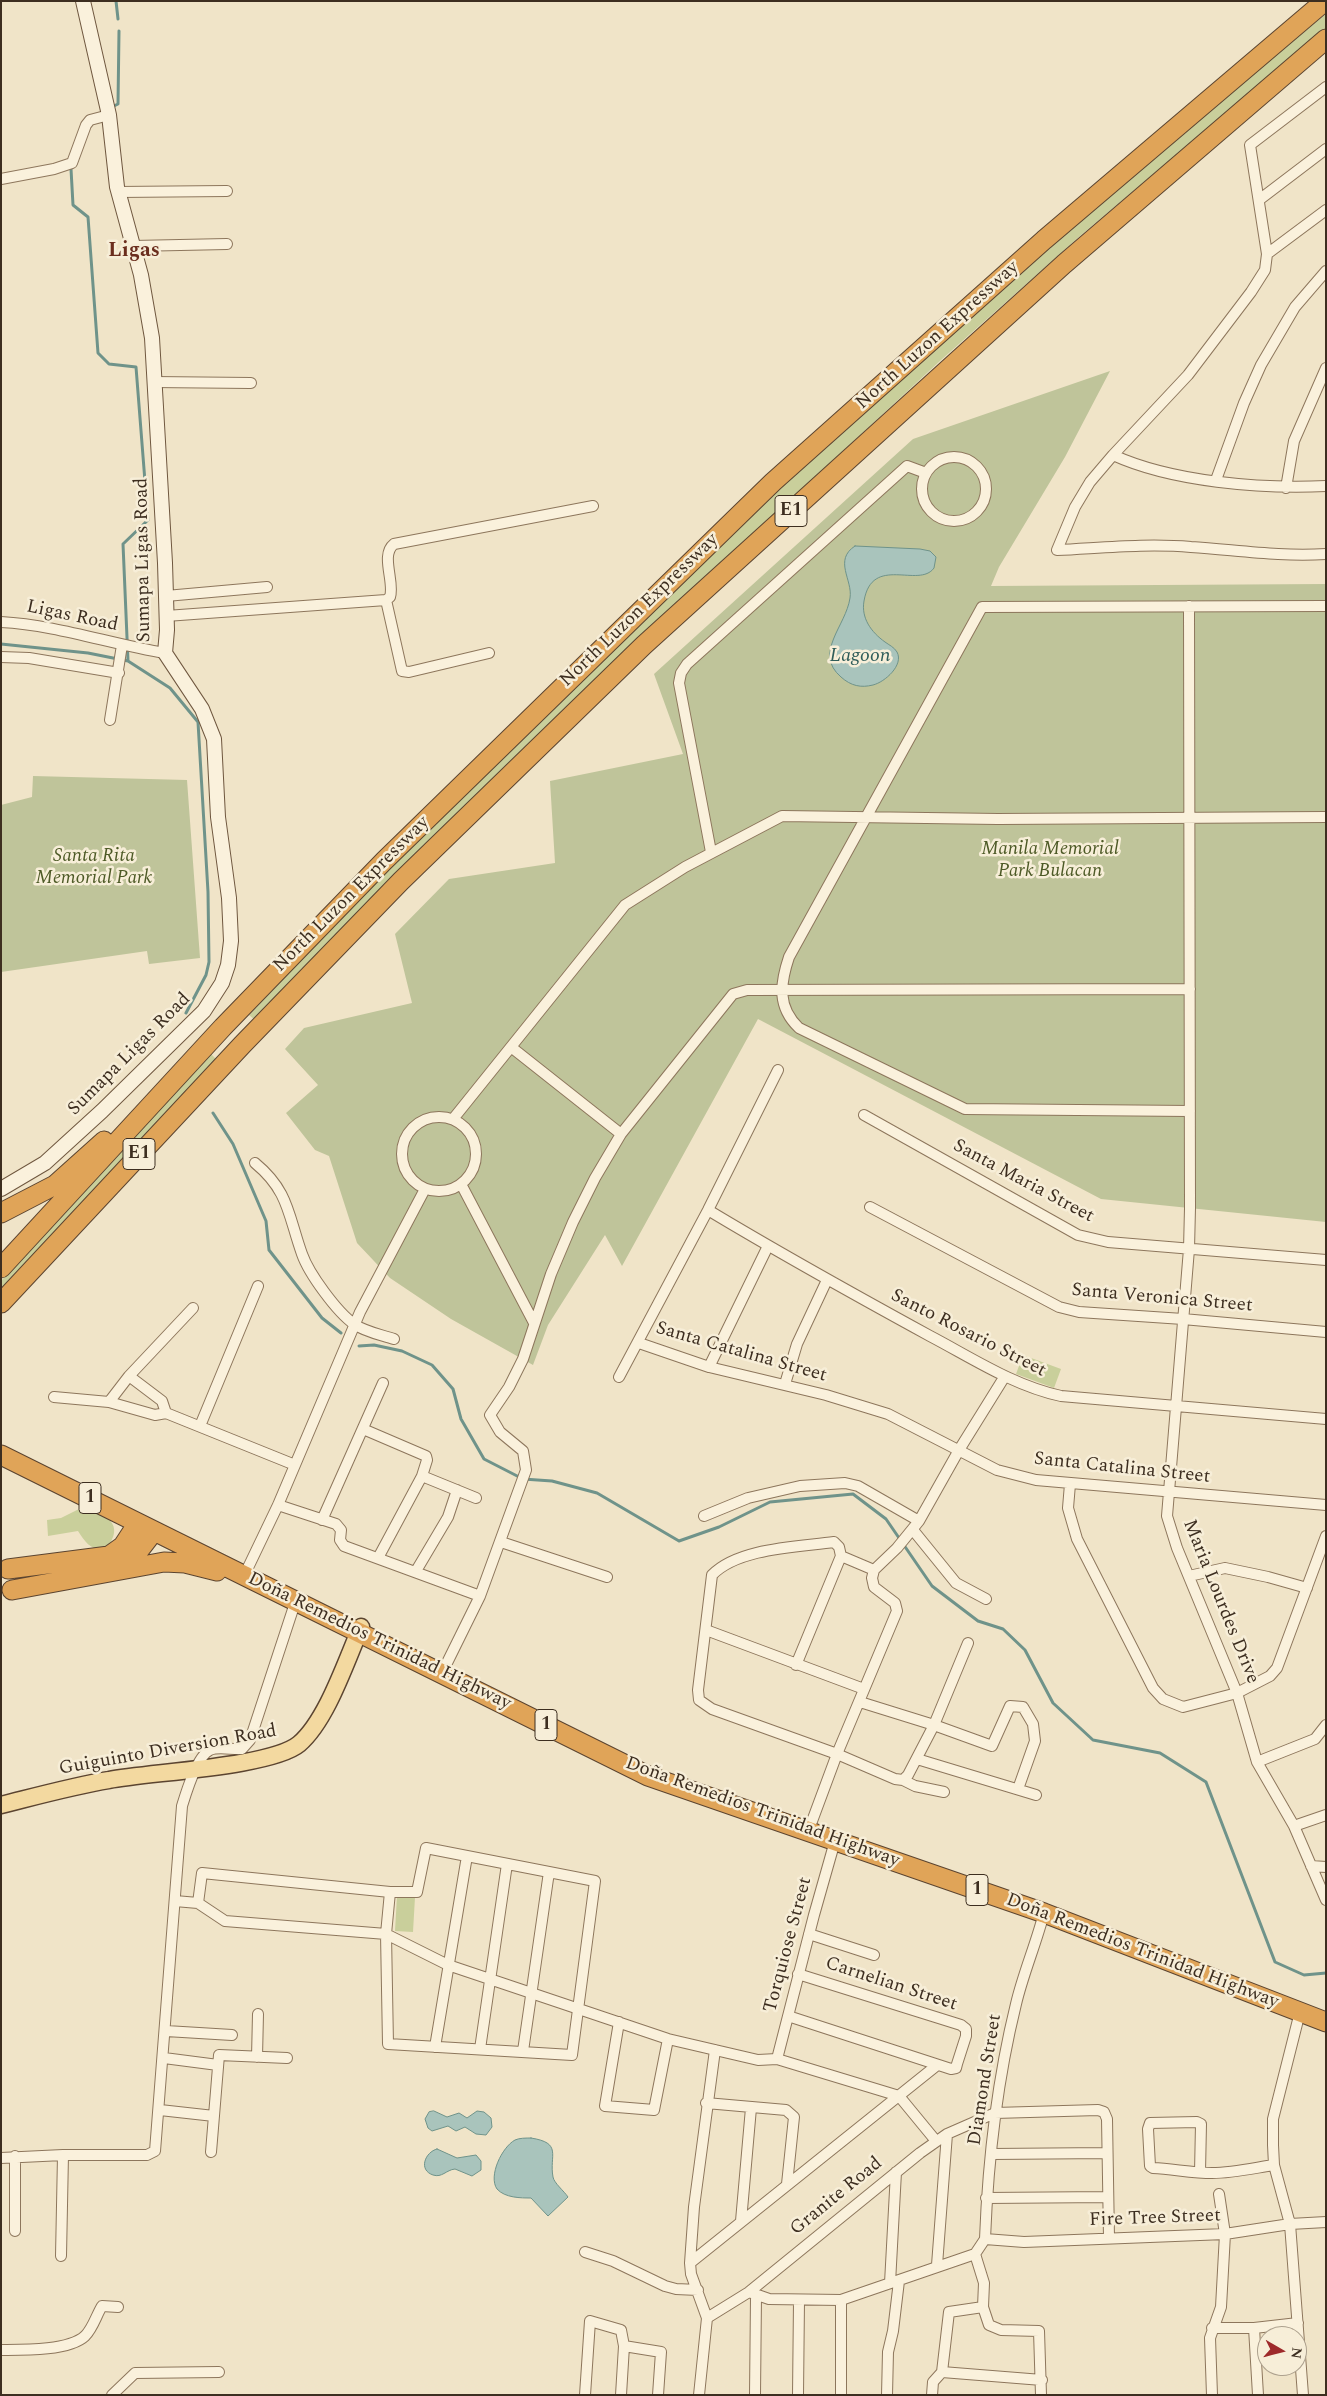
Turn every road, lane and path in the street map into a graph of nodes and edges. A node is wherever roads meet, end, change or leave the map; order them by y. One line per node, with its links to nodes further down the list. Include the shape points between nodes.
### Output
1 (83, 1): 5 (main road, Sumapa Ligas Road)
2 (1325, 1): 50 (highway, North Luzon Expressway / E1, via 1044,240 774,482 377,868)
3 (1326, 39): 65 (highway, North Luzon Expressway / E1, via 1056,271 644,645 401,881 72,1225)
4 (1326, 87): 10 (street, via 1250,145)
5 (109, 115): 7 (street, via 90,120 86,125 72,163); 9 (main road, Sumapa Ligas Road)
6 (1326, 149): 10 (street)
7 (1, 179)
8 (227, 191): 9 (street)
9 (118, 192): 13 (main road, Sumapa Ligas Road)
10 (1259, 200): 14 (street)
11 (1326, 210): 14 (street)
12 (227, 244): 13 (street)
13 (133, 246): 17 (main road, Sumapa Ligas Road, via 152,338)
14 (1267, 254): 19 (street, via 1265,270 1251,292 1188,375)
15 (1326, 271): 21 (street, via 1295,307 1261,365)
16 (1326, 368): 23 (street, via 1294,441)
17 (153, 382): 18 (street); 27 (main road, Sumapa Ligas Road)
18 (251, 383)
19 (1113, 455): 21 (street, via 1138,467); 25 (street, via 1090,482 1057,550 1145,545 1280,555)
20 (926, 473): 20 (street, via 932,465 947,457 972,462 985,480 981,506 975,514 961,521 937,517 922,498 922,482); 42 (street, via 907,466 687,664 681,673 679,683)
21 (1216, 480): 23 (street)
22 (1326, 486): 23 (street)
23 (1286, 488)
24 (593, 506): 28 (street, via 394,544 389,547 388,554 392,589)
25 (1326, 554)
26 (267, 587): 27 (street)
27 (166, 596): 31 (main road, Sumapa Ligas Road)
28 (386, 600): 31 (street); 35 (street, via 402,671)
29 (1189, 606): 30 (street); 40 (street, via 982,607); 41 (street, Maria Lourdes Drive)
30 (1326, 606)
31 (166, 616): 34 (main road, Sumapa Ligas Road)
32 (1, 622): 33 (street, Ligas Road, via 62,631)
33 (122, 648): 34 (street, Ligas Road); 37 (street)
34 (164, 653): 54 (main road, Sumapa Ligas Road, via 202,709 214,739 218,817 230,915 228,965 222,983 204,1010 102,1111 45,1163)
35 (489, 653)
36 (1, 657): 37 (street)
37 (119, 669): 38 (street)
38 (110, 720)
39 (1326, 817): 41 (street)
40 (865, 818): 41 (street); 42 (street, via 782,816); 44 (street, via 789,957)
41 (1190, 818): 43 (street, Maria Lourdes Drive)
42 (711, 852): 45 (street, via 632,898)
43 (1190, 989): 44 (street); 47 (street, Maria Lourdes Drive)
44 (782, 990): 47 (street, via 788,1018 799,1028 965,1109); 51 (street, via 747,990 733,994)
45 (511, 1046): 49 (street); 51 (street)
46 (778, 1070): 57 (street)
47 (1190, 1111): 60 (street, Maria Lourdes Drive)
48 (864, 1115): 60 (street, Santa Maria Street, via 1078,1235 1108,1242)
49 (453, 1119): 53 (street, via 470,1133 476,1149 474,1166); 55 (street, via 434,1116 424,1119 406,1136 402,1161 414,1182)
50 (134, 1123): 58 (highway, via 112,1133 54,1185); 62 (highway, North Luzon Expressway / E1)
51 (621, 1134): 68 (street, via 573,1222)
52 (255, 1162): 69 (street, via 283,1194 302,1256 325,1294)
53 (461, 1184): 55 (street, via 450,1190); 68 (street)
54 (1, 1189)
55 (425, 1189): 69 (street)
56 (870, 1207): 67 (street, Santa Veronica Street, via 1059,1307 1078,1312)
57 (708, 1210): 59 (street, Santo Rosario Street); 72 (street)
58 (1, 1213)
59 (768, 1246): 63 (street, Santo Rosario Street); 73 (street)
60 (1189, 1249): 61 (street, Santa Maria Street); 67 (street, Maria Lourdes Drive)
61 (1326, 1260)
62 (1, 1268)
63 (827, 1280): 75 (street, Santo Rosario Street); 78 (street, via 797,1344)
64 (258, 1286): 84 (street)
65 (1, 1304)
66 (193, 1308): 74 (street)
67 (1182, 1319): 70 (street, Santa Veronica Street); 81 (street, Maria Lourdes Drive)
68 (534, 1323): 102 (street, via 520,1366 490,1415 500,1432 522,1451 526,1470)
69 (355, 1325): 71 (street); 88 (street)
70 (1326, 1332)
71 (394, 1340)
72 (639, 1343): 73 (street, Santa Catalina Street); 76 (street)
73 (709, 1366): 78 (street, Santa Catalina Street)
74 (129, 1376): 80 (street); 82 (street, via 162,1400)
75 (1005, 1376): 81 (street, Santo Rosario Street, via 1061,1396); 86 (street)
76 (619, 1377)
77 (383, 1382): 85 (street)
78 (785, 1384): 86 (street, Santa Catalina Street, via 888,1414)
79 (54, 1397): 80 (street)
80 (108, 1402): 82 (street, via 155,1415)
81 (1176, 1406): 83 (street, Santo Rosario Street); 92 (street, Maria Lourdes Drive)
82 (166, 1413): 84 (street)
83 (1326, 1419)
84 (200, 1426): 88 (street)
85 (363, 1428): 89 (street, via 426,1456); 97 (street)
86 (959, 1450): 90 (street, Santa Catalina Street, via 996,1470); 98 (street)
87 (1, 1454): 99 (highway, Doña Remedios Trinidad Highway / 1)
88 (295, 1465): 94 (street)
89 (422, 1476): 91 (street); 104 (street)
90 (1070, 1484): 92 (street, Santa Catalina Street); 123 (street, via 1068,1508 1077,1539 1153,1688 1163,1699 1183,1707)
91 (457, 1490): 93 (street); 108 (street, via 448,1517)
92 (1168, 1492): 95 (street, Santa Catalina Street); 110 (street, Maria Lourdes Drive, via 1167,1516)
93 (476, 1498)
94 (278, 1505): 97 (street); 109 (street)
95 (1326, 1505)
96 (704, 1516): 98 (street, via 756,1496 800,1486 845,1484 858,1486)
97 (322, 1520): 104 (street, via 339,1527 344,1546)
98 (919, 1521): 100 (street)
99 (146, 1527): 105 (highway, via 109,1556); 107 (highway, via 137,1553); 109 (highway, Doña Remedios Trinidad Highway / 1)
100 (911, 1532): 106 (street); 115 (street, via 956,1583)
101 (1326, 1536): 112 (street)
102 (501, 1542): 111 (street); 114 (street)
103 (841, 1556): 106 (street); 118 (street, via 834,1542 766,1550 720,1566 712,1575); 120 (street)
104 (378, 1558): 108 (street)
105 (8, 1569)
106 (874, 1570): 122 (street, via 874,1587 896,1604 897,1611)
107 (111, 1571): 109 (highway, via 171,1562); 113 (highway)
108 (416, 1571): 114 (street)
109 (241, 1575): 116 (highway, Doña Remedios Trinidad Highway / 1)
110 (1189, 1576): 112 (street, via 1225,1568); 123 (street, Maria Lourdes Drive)
111 (607, 1577)
112 (1306, 1588): 123 (street, via 1277,1668 1270,1676)
113 (12, 1590)
114 (480, 1596): 121 (street)
115 (986, 1599)
116 (296, 1600): 121 (highway, Doña Remedios Trinidad Highway / 1); 130 (street, via 250,1740 242,1749 211,1749 203,1755)
117 (361, 1627): 130 (main road, Guiguinto Diversion Road, via 320,1716 297,1745 265,1757)
118 (706, 1630): 120 (street); 127 (street, via 699,1700 712,1709)
119 (968, 1643): 125 (street)
120 (796, 1665): 122 (street)
121 (442, 1672): 138 (highway, Doña Remedios Trinidad Highway / 1, via 648,1776)
122 (864, 1689): 124 (street)
123 (1237, 1693): 129 (street, Maria Lourdes Drive)
124 (860, 1702): 125 (street); 127 (street)
125 (934, 1725): 128 (street); 132 (street, via 992,1746 1010,1706 1022,1707 1033,1724 1035,1741)
126 (1326, 1725): 129 (street, via 1315,1739)
127 (837, 1754): 131 (street); 138 (street)
128 (917, 1759): 131 (street); 132 (street)
129 (1257, 1762): 137 (street, Maria Lourdes Drive)
130 (196, 1768): 135 (main road, Guiguinto Diversion Road, via 108,1780); 147 (street, via 182,1806)
131 (903, 1780): 133 (street)
132 (1018, 1789): 134 (street)
133 (944, 1792)
134 (1036, 1795)
135 (1, 1805)
136 (1326, 1815): 137 (street)
137 (1294, 1826): 142 (street, Maria Lourdes Drive)
138 (808, 1832): 139 (highway, Doña Remedios Trinidad Highway / 1)
139 (835, 1841): 149 (highway, Doña Remedios Trinidad Highway / 1); 151 (street, Torquiose Street)
140 (467, 1856): 141 (street); 145 (street, via 426,1848 417,1892); 153 (street)
141 (507, 1864): 144 (street); 155 (street)
142 (1311, 1866): 143 (street); 146 (street, Maria Lourdes Drive)
143 (1326, 1868)
144 (549, 1872): 156 (street); 157 (street, via 595,1882)
145 (390, 1892): 148 (street, via 202,1873); 150 (street)
146 (1326, 1900)
147 (175, 1901): 148 (street); 163 (street)
148 (198, 1903): 150 (street, via 225,1921)
149 (1044, 1913): 158 (highway, Doña Remedios Trinidad Highway / 1); 180 (street, Diamond Street, via 1016,2002)
150 (386, 1934): 153 (street); 166 (street, via 388,2044)
151 (809, 1934): 152 (street); 154 (street, Torquiose Street)
152 (874, 1955)
153 (448, 1966): 155 (street); 166 (street)
154 (798, 1974): 160 (street, Torquiose Street); 175 (street, Carnelian Street, via 961,2025 966,2029 966,2036 956,2068)
155 (490, 1980): 156 (street); 167 (street)
156 (532, 1993): 157 (street); 169 (street)
157 (579, 2008): 161 (street); 169 (street, via 572,2055)
158 (1300, 2012): 162 (highway, Doña Remedios Trinidad Highway / 1); 190 (street, via 1273,2119)
159 (258, 2014): 170 (street)
160 (788, 2016): 173 (street, Torquiose Street); 175 (street, Carnelian Street)
161 (619, 2022): 165 (street); 165 (street, via 605,2106 654,2110)
162 (1326, 2022)
163 (166, 2031): 164 (street); 171 (street)
164 (232, 2035)
165 (668, 2039): 168 (street)
166 (435, 2047): 167 (street)
167 (480, 2049): 169 (street)
168 (714, 2050): 173 (street, via 758,2060); 177 (street)
169 (523, 2051)
170 (257, 2056): 172 (street); 174 (street, via 219,2055)
171 (164, 2058): 174 (street); 179 (street)
172 (287, 2058)
173 (777, 2059): 176 (street)
174 (218, 2065): 181 (street)
175 (936, 2066): 176 (street)
176 (899, 2096): 183 (street); 193 (street)
177 (706, 2104): 178 (street); 207 (street)
178 (750, 2108): 193 (street, via 786,2110 794,2117); 197 (street)
179 (160, 2110): 181 (street); 187 (street, via 155,2150 147,2155)
180 (995, 2113): 182 (street, Granite Road); 185 (street, via 1104,2112); 186 (street, Diamond Street)
181 (214, 2116): 184 (street)
182 (947, 2134): 183 (street, Granite Road); 208 (street)
183 (936, 2141): 191 (street, Granite Road)
184 (211, 2152)
185 (1107, 2153): 186 (street); 195 (street)
186 (992, 2154): 196 (street, Diamond Street)
187 (63, 2155): 188 (street); 206 (street)
188 (15, 2156): 189 (street); 200 (street)
189 (1, 2158)
190 (1274, 2165): 192 (street); 199 (street)
191 (896, 2172): 209 (street); 211 (street, Granite Road)
192 (1200, 2172): 192 (street, via 1150,2166 1150,2123 1201,2124)
193 (787, 2184): 197 (street)
194 (1219, 2194): 201 (street)
195 (1108, 2197): 196 (street); 202 (street)
196 (986, 2198): 203 (street, Diamond Street)
197 (741, 2220): 207 (street)
198 (1326, 2222): 199 (street, Fire Tree Street)
199 (1290, 2224): 201 (street, Fire Tree Street); 217 (street)
200 (15, 2231)
201 (1225, 2234): 202 (street, Fire Tree Street); 218 (street, via 1221,2307)
202 (1109, 2238): 203 (street, Fire Tree Street, via 1024,2242)
203 (985, 2239): 205 (street)
204 (585, 2252): 210 (street, via 613,2261 665,2286)
205 (975, 2254): 208 (street); 215 (street, via 984,2283)
206 (61, 2256)
207 (690, 2263): 210 (street)
208 (937, 2265): 209 (street)
209 (895, 2282): 213 (street); 233 (street)
210 (698, 2290): 216 (street)
211 (752, 2294): 212 (street, via 769,2299); 216 (street, Granite Road); 230 (street)
212 (799, 2300): 213 (street); 231 (street)
213 (841, 2300): 232 (street)
214 (118, 2307): 221 (street, via 102,2306 94,2324 84,2337 74,2343 50,2348)
215 (983, 2307): 223 (street, via 949,2312); 224 (street, via 989,2325 1001,2330 1038,2331)
216 (707, 2318): 229 (street)
217 (1298, 2323): 219 (street); 238 (street)
218 (1212, 2328): 219 (street); 236 (street, via 1209,2346)
219 (1254, 2328): 237 (street)
220 (624, 2346): 226 (street, via 621,2330 590,2321); 227 (street); 228 (street, via 662,2352)
221 (1, 2350)
222 (219, 2372): 225 (street, via 136,2373)
223 (942, 2372): 224 (street); 234 (street, via 933,2382)
224 (1042, 2380): 235 (street)
225 (112, 2395)
226 (585, 2395)
227 (621, 2395)
228 (658, 2395)
229 (699, 2395)
230 (755, 2395)
231 (798, 2395)
232 (841, 2395)
233 (887, 2395)
234 (932, 2395)
235 (1040, 2395)
236 (1212, 2395)
237 (1258, 2395)
238 (1303, 2395)

